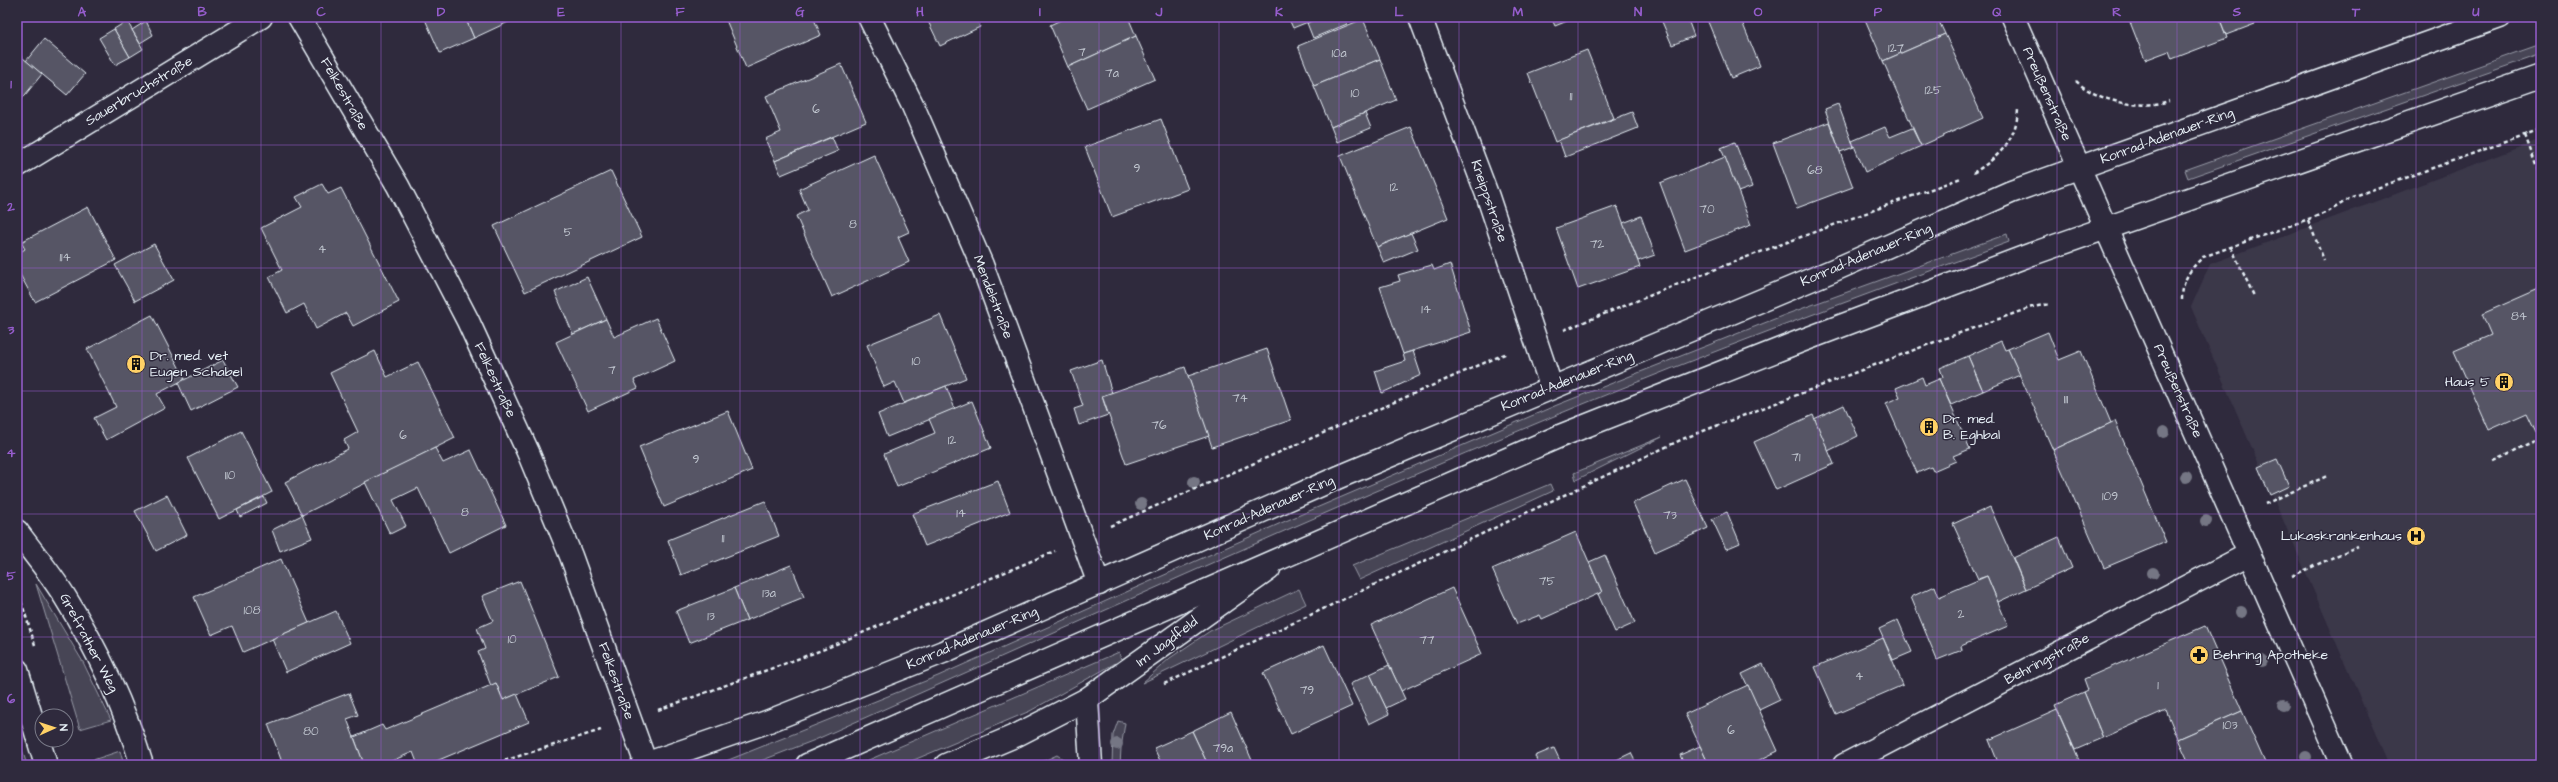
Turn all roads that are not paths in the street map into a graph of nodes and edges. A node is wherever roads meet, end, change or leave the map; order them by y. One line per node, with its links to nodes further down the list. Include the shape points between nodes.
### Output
1 (261, 17): 9 (street, Sauerbruchstraße)
2 (300, 17): 19 (street, Felkestraße, via 398,186 472,328 571,556)
3 (869, 17): 16 (street, Mendelstraße, via 913,106 982,265)
4 (1420, 17): 12 (street, Kneippstraße, via 1488,197)
5 (2013, 17): 10 (street, Preußenstraße)
6 (2500, 17): 7 (street, Konrad-Adenauer-Ring)
7 (2468, 22): 10 (street, Konrad-Adenauer-Ring)
8 (2541, 76): 11 (street)
9 (17, 166)
10 (2079, 167): 11 (street, Preußenstraße); 12 (street, Konrad-Adenauer-Ring, via 2010,192 1819,276)
11 (2106, 228): 14 (street, via 1801,341 1560,436); 15 (street, Preußenstraße)
12 (1551, 386): 16 (street, Konrad-Adenauer-Ring)
13 (17, 531): 21 (street, Grefrather Weg, via 65,596 99,656 130,725)
14 (1301, 547): 18 (street, Im Jagdfeld); 22 (street)
15 (2250, 554): 25 (street, Behringstraße); 26 (street, Preußenstraße)
16 (1099, 584): 19 (street, Konrad-Adenauer-Ring, via 936,655 764,723)
17 (17, 670): 20 (street)
18 (1087, 699): 23 (street, via 1017,735); 24 (street)
19 (644, 764)
20 (46, 765)
21 (142, 765)
22 (807, 765)
23 (946, 765)
24 (1091, 765)
25 (1844, 765)
26 (2342, 765)

